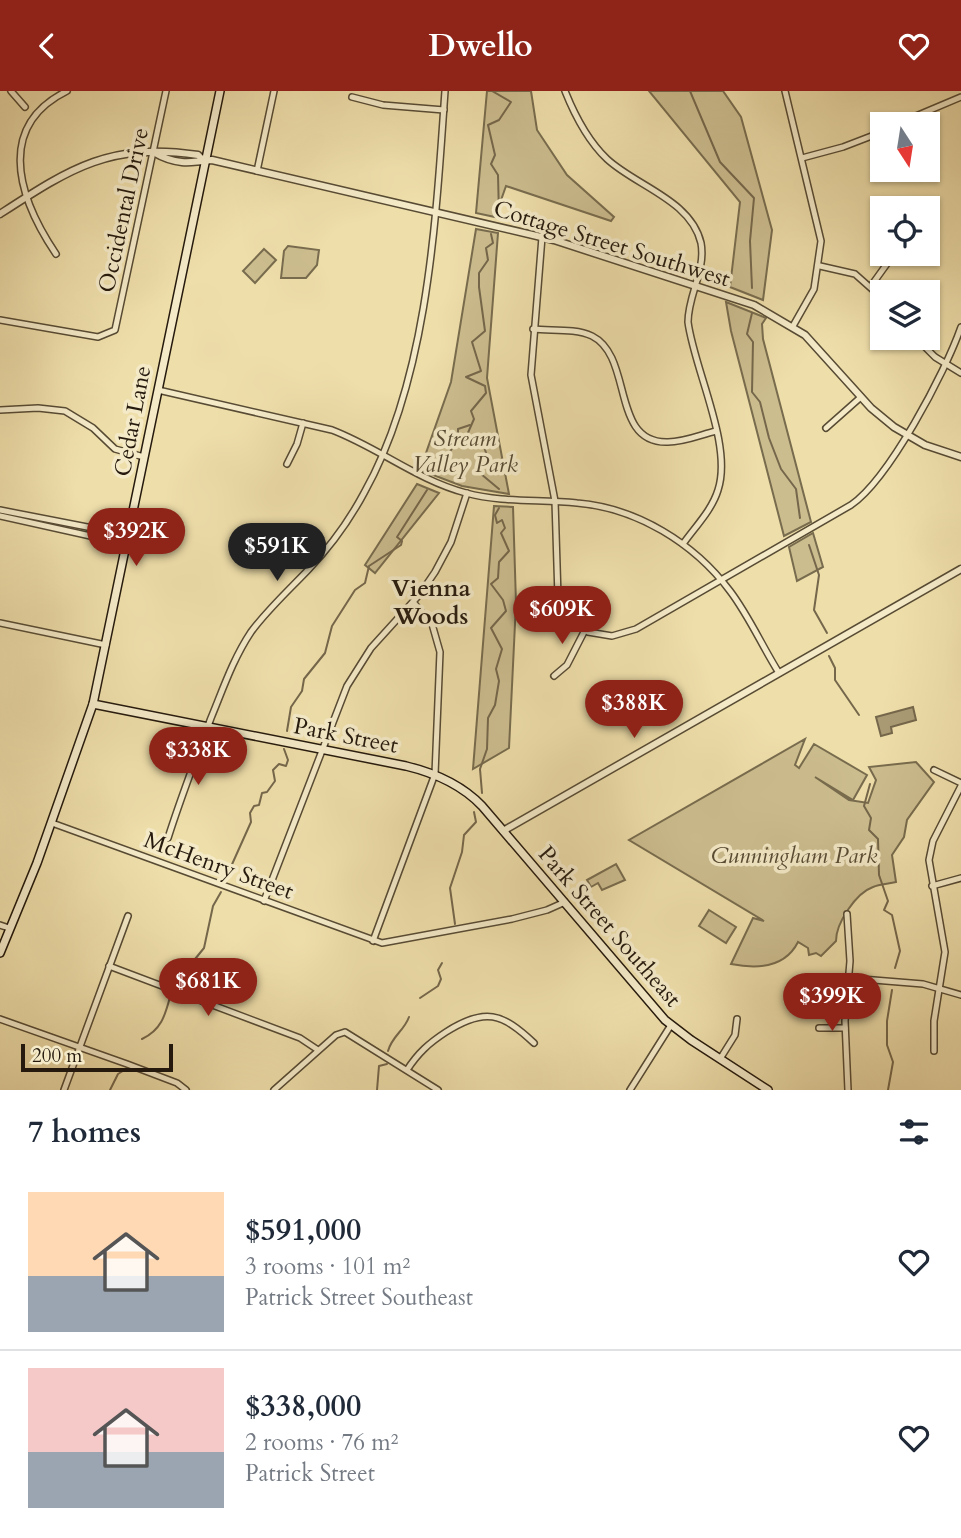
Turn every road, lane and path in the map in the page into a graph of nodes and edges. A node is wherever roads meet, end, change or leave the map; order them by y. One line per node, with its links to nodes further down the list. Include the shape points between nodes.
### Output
1 (11, 91): 16 (street)
2 (67, 91): 13 (street)
3 (166, 91): 21 (street, Occidental Drive)
4 (220, 91): 23 (main road, Cedar Lane)
5 (274, 91): 24 (street)
6 (445, 91): 17 (street)
7 (565, 91): 31 (street, via 583,128 607,159 690,219 702,251)
8 (795, 91): 10 (street)
9 (952, 91): 14 (street)
10 (785, 92): 22 (street)
11 (352, 97): 17 (street)
12 (961, 97): 14 (street)
13 (41, 99)
14 (953, 99): 18 (street)
15 (34, 101): 16 (street)
16 (25, 107): 19 (street)
17 (444, 110): 26 (street)
18 (924, 112)
19 (17, 114)
20 (870, 137): 22 (street)
21 (153, 152): 23 (street, Cottage Street Southwest, via 164,159 196,165); 25 (street, via 116,154 87,163); 33 (street, Occidental Drive, via 118,323 110,334 98,337)
22 (802, 158): 30 (street, via 820,229)
23 (204, 161): 24 (street, Cottage Street Southwest); 40 (main road, Cedar Lane)
24 (257, 171): 26 (street, Cottage Street Southwest)
25 (19, 198): 27 (street); 29 (street)
26 (437, 212): 28 (street, Cottage Street Southwest); 47 (street, via 410,367)
27 (0, 214)
28 (542, 237): 31 (street, Cottage Street Southwest); 36 (street)
29 (56, 254)
30 (820, 266): 32 (street, via 848,271); 34 (street, via 810,299)
31 (695, 285): 34 (street, Cottage Street Southwest, via 754,305); 45 (street, via 689,330)
32 (870, 285)
33 (0, 320)
34 (793, 326): 41 (street, Cottage Street Southwest)
35 (961, 327): 38 (street)
36 (533, 329): 45 (street, via 582,333 605,346 614,359 629,416 650,439 676,442); 52 (street, via 533,396)
37 (929, 350): 38 (street)
38 (944, 364): 39 (street); 46 (street)
39 (961, 373)
40 (158, 390): 43 (street); 48 (main road, Cedar Lane)
41 (861, 397): 44 (street); 46 (street, Cottage Street Southwest)
42 (0, 410): 48 (street, via 65,411 93,428 114,449)
43 (303, 423): 47 (street, via 347,436); 50 (street)
44 (826, 428)
45 (716, 431): 55 (street, via 722,459 719,488)
46 (906, 435): 49 (street, Cottage Street Southwest); 57 (street, via 883,475 859,499)
47 (383, 456): 51 (street, via 432,482); 65 (street, via 338,535 245,641)
48 (144, 457): 54 (main road, Cedar Lane)
49 (961, 457)
50 (286, 464)
51 (467, 493): 52 (street); 58 (street, via 444,556)
52 (555, 501): 55 (street, via 622,513); 60 (street, via 558,597 569,618)
53 (0, 513): 54 (street, via 118,533)
54 (128, 540): 61 (main road, Cedar Lane)
55 (683, 544): 57 (street)
56 (961, 569): 62 (street)
57 (721, 580): 60 (street, via 629,632 603,636); 62 (street)
58 (413, 602): 66 (street, via 358,667); 68 (street, via 432,624 440,652)
59 (0, 623): 61 (street)
60 (585, 630): 63 (street, via 567,665)
61 (106, 645): 64 (main road, Cedar Lane)
62 (779, 673): 71 (street)
63 (554, 676)
64 (93, 704): 65 (main road); 70 (main road, Cedar Lane)
65 (208, 727): 66 (main road, Park Street); 72 (street)
66 (321, 750): 68 (main road, Park Street); 75 (street)
67 (934, 770): 69 (street)
68 (435, 774): 71 (main road, Park Street Southeast, via 476,800); 81 (street)
69 (961, 784): 74 (street, via 931,850)
70 (52, 823): 75 (street, McHenry Street); 80 (main road, Cedar Lane)
71 (503, 831): 76 (main road, Park Street Southeast)
72 (167, 838)
73 (961, 878): 74 (street)
74 (932, 886): 85 (street, via 945,940)
75 (264, 901): 81 (street, McHenry Street)
76 (565, 902): 81 (street, via 442,934); 89 (main road, Park Street Southeast)
77 (847, 914): 84 (street)
78 (128, 916): 83 (street)
79 (0, 925): 80 (street)
80 (9, 928): 82 (main road, Cedar Lane)
81 (373, 941)
82 (0, 953)
83 (109, 966): 93 (street); 94 (street, via 300,1038)
84 (849, 978): 85 (street); 91 (street)
85 (939, 988): 86 (street); 95 (street)
86 (961, 995)
87 (0, 1019): 93 (street)
88 (737, 1019): 96 (street, via 735,1035)
89 (671, 1025): 96 (main road, Park Street Southeast); 102 (street)
90 (819, 1028): 91 (street)
91 (845, 1028): 104 (street)
92 (534, 1043): 97 (street, via 501,1018 472,1017 422,1048)
93 (80, 1048): 98 (street); 99 (street)
94 (317, 1050): 97 (street, via 345,1032); 100 (street)
95 (934, 1051)
96 (720, 1059): 103 (main road, Park Street Southeast)
97 (407, 1070): 101 (street)
98 (64, 1090)
99 (186, 1090)
100 (274, 1090)
101 (438, 1090)
102 (630, 1090)
103 (768, 1090)
104 (848, 1090)

